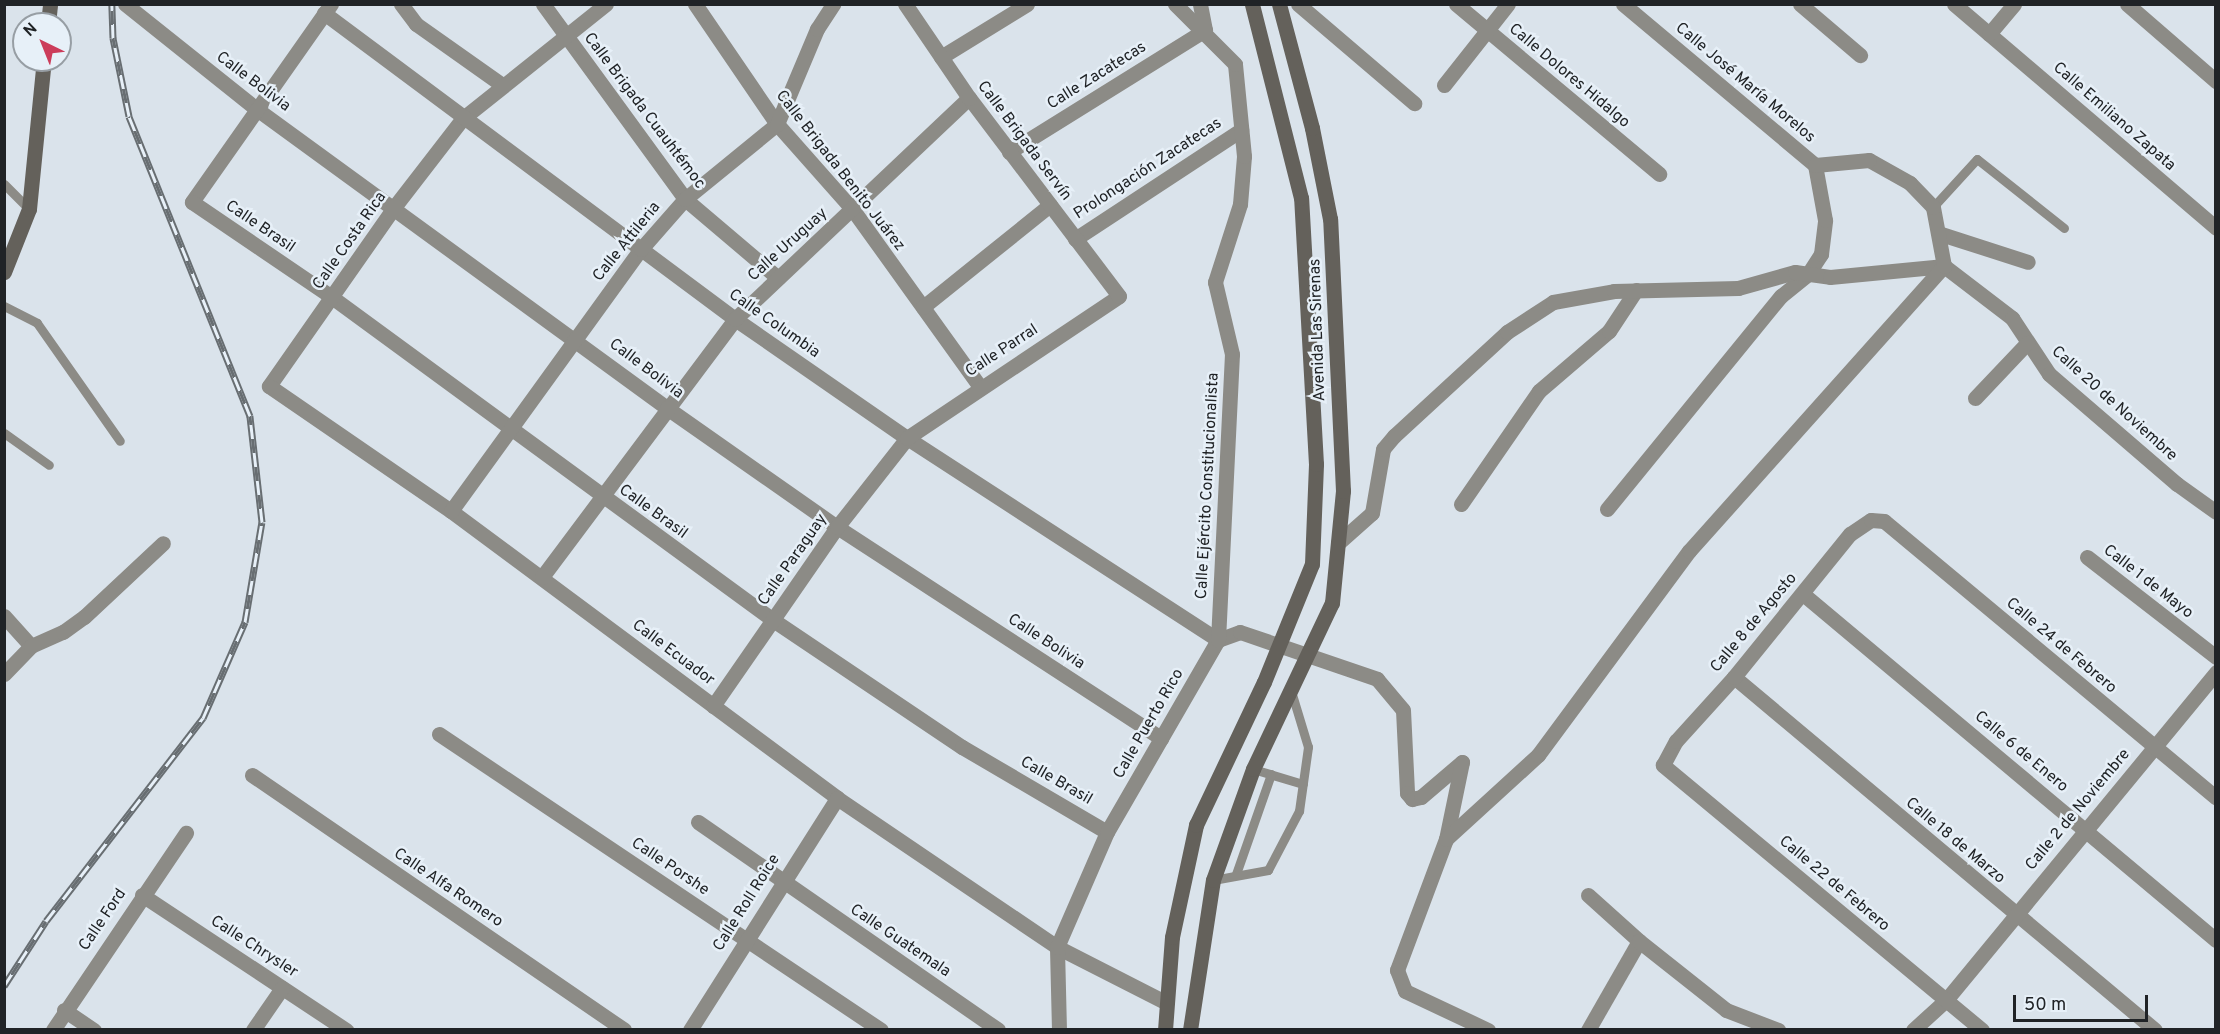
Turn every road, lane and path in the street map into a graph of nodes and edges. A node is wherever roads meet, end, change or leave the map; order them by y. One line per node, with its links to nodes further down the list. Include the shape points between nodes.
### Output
1 (125, 4): 34 (street, Calle Bolivia)
2 (401, 4): 30 (street, via 416,24)
3 (543, 4): 25 (street, Calle Brigada Cuauhtémoc)
4 (606, 4): 25 (street, Calle Costa Rica)
5 (695, 4): 36 (street, Calle Brigada Benito Juárez)
6 (833, 4): 36 (street, Calle Attileria, via 817,29)
7 (905, 4): 27 (street, Calle Brigada Servín)
8 (1027, 4): 27 (street)
9 (1175, 4): 22 (street, Calle Ejército Constitucionalista, via 1183,16)
10 (1200, 4): 22 (street)
11 (1252, 4): 90 (main road, Avenida Las Sirenas, via 1301,198 1315,441 1312,564)
12 (1278, 4): 83 (main road, Avenida Las Sirenas, via 1312,128 1334,248 1343,491)
13 (1298, 4): 33 (street)
14 (1456, 4): 23 (street, Calle Dolores Hidalgo)
15 (1508, 4): 23 (street)
16 (1623, 4): 39 (street, Calle José María Morelos)
17 (1800, 4): 26 (street)
18 (1954, 4): 24 (street, Calle Emiliano Zapata)
19 (2014, 4): 24 (street)
20 (2127, 4): 29 (street)
21 (328, 9): 34 (street); 35 (street, Calle Columbia)
22 (1204, 30): 37 (street, Calle Ejército Constitucionalista, via 1235,63); 38 (street, Calle Zacatecas)
23 (1488, 32): 31 (street); 40 (street, Calle Dolores Hidalgo)
24 (1989, 34): 49 (street, Calle Emiliano Zapata)
25 (565, 35): 30 (street, Calle Costa Rica); 42 (street, Calle Brigada Cuauhtémoc)
26 (1860, 55)
27 (941, 57): 32 (street, Calle Brigada Servín)
28 (43, 72): 46 (main road)
29 (2216, 81)
30 (502, 85): 35 (street, Calle Costa Rica)
31 (1444, 86)
32 (969, 98): 38 (street, Calle Brigada Servín); 47 (street, Calle Uruguay)
33 (1414, 103)
34 (258, 110): 44 (street, Calle Bolivia); 60 (street, Calle Brasil, via 192,202)
35 (463, 118): 44 (street, Calle Costa Rica); 52 (street, Calle Columbia)
36 (777, 124): 42 (street, Calle Attileria); 47 (street, Calle Brigada Benito Juárez)
37 (1241, 130): 51 (street, Prolongación Zacatecas); 89 (street, Calle Ejército Constitucionalista, via 1244,156 1240,204 1215,282 1232,354)
38 (1009, 152): 43 (street, Calle Brigada Servín)
39 (1815, 165): 45 (street, via 1869,160 1910,183); 56 (street, via 1825,220 1821,254)
40 (1659, 174)
41 (4, 184): 46 (lane)
42 (685, 199): 52 (street, Calle Attileria); 57 (street, Calle Brigada Cuauhtémoc)
43 (1050, 205): 51 (street, Calle Brigada Servín); 62 (street)
44 (395, 207): 60 (street, Calle Costa Rica); 64 (street, Calle Bolivia)
45 (1933, 207): 48 (lane, via 1977,159); 50 (street)
46 (29, 209): 55 (main road)
47 (853, 210): 57 (street, Calle Uruguay); 62 (street, Calle Brigada Benito Juárez)
48 (2064, 228)
49 (2216, 228)
50 (1941, 234): 53 (street); 54 (street)
51 (1075, 239): 59 (street, Calle Brigada Servín)
52 (641, 249): 63 (street, Calle Columbia); 64 (street, Calle Attileria)
53 (2028, 262)
54 (1944, 266): 56 (street, via 1881,274); 65 (street, Calle 20 de Noviembre, via 2012,318); 113 (street, via 1689,551 1538,755)
55 (4, 272)
56 (1808, 274): 58 (street, via 1795,272 1738,288); 77 (street, via 1781,297)
57 (778, 278): 63 (street, Calle Uruguay)
58 (1636, 290): 76 (street, via 1610,331 1539,391); 83 (street, via 1553,302 1507,332 1383,449 1372,513)
59 (1119, 296): 67 (street, Calle Parral)
60 (333, 298): 66 (street, Calle Costa Rica); 70 (street, Calle Brasil)
61 (4, 306): 73 (lane, via 37,323)
62 (922, 308): 67 (street, Calle Brigada Benito Juárez)
63 (735, 319): 69 (street, Calle Uruguay); 72 (street, Calle Columbia)
64 (576, 339): 69 (street, Calle Bolivia); 70 (street, Calle Attileria)
65 (2027, 343): 68 (street); 79 (street, Calle 20 de Noviembre, via 2049,374 2177,484)
66 (269, 386): 78 (street, Calle Ecuador)
67 (980, 387): 72 (street, Calle Parral)
68 (1975, 398)
69 (667, 408): 75 (street, Calle Uruguay); 81 (street, Calle Bolivia)
70 (511, 431): 75 (street, Calle Brasil); 78 (street, Calle Attileria)
71 (4, 433): 74 (lane)
72 (907, 438): 81 (street, Calle Paraguay); 89 (street, Calle Columbia)
73 (120, 441)
74 (49, 465)
75 (603, 498): 85 (street, Calle Uruguay); 88 (street, Calle Brasil)
76 (1461, 504)
77 (1607, 509)
78 (451, 511): 85 (street, Calle Ecuador)
79 (2216, 512)
80 (1884, 521): 86 (street, Calle 8 de Agosto, via 1871,520 1850,534); 101 (street, Calle 24 de Febrero)
81 (837, 527): 88 (street, Calle Paraguay); 100 (street, Calle Bolivia)
82 (163, 543): 91 (street, via 84,616 63,632)
83 (1338, 543): 92 (main road, Avenida Las Sirenas, via 1332,603)
84 (2087, 557): 93 (street, Calle 1 de Mayo)
85 (542, 578): 98 (street, Calle Ecuador)
86 (1803, 594): 96 (street, Calle 8 de Agosto); 110 (street, Calle 6 de Enero)
87 (4, 616): 91 (street)
88 (773, 621): 98 (street, Calle Paraguay); 111 (street, Calle Brasil, via 962,747)
89 (1218, 640): 90 (street, via 1234,631); 100 (street, Calle Puerto Rico)
90 (1280, 642): 92 (street); 126 (main road, Avenida Las Sirenas, via 1196,825 1172,937)
91 (31, 646): 95 (street)
92 (1308, 655): 97 (main road, Avenida Las Sirenas); 113 (street, via 1377,679 1391,692 1402,710 1407,792 1412,799 1421,797 1462,762)
93 (2216, 657)
94 (2216, 672): 101 (street, Calle 2 de Noviembre)
95 (4, 674)
96 (1734, 677): 102 (street, Calle 8 de Agosto, via 1676,741); 119 (street, Calle 18 de Marzo)
97 (1290, 689): 103 (main road, Avenida Las Sirenas); 106 (lane, via 1308,747)
98 (714, 706): 107 (street, Calle Ecuador)
99 (439, 734): 120 (street, Calle Porshe)
100 (1161, 738): 111 (street, Calle Puerto Rico)
101 (2154, 747): 108 (street, Calle 24 de Febrero); 110 (street, Calle 2 de Noviembre)
102 (1663, 765): 125 (street, Calle 22 de Febrero)
103 (1253, 769): 104 (lane); 115 (main road, Avenida Las Sirenas)
104 (1271, 774): 106 (lane); 114 (lane)
105 (252, 775): 132 (street, Calle Alfa Romero)
106 (1303, 784): 114 (lane, via 1299,811 1268,870)
107 (837, 798): 116 (street, Calle Roll Roice); 123 (street, Calle Ecuador)
108 (2216, 798)
109 (698, 822): 116 (street, Calle Guatemala)
110 (2085, 828): 119 (street, Calle 2 de Noviembre); 121 (street, Calle 6 de Enero)
111 (1107, 831): 123 (street, Calle Puerto Rico)
112 (186, 833): 117 (street, Calle Ford)
113 (1446, 839): 139 (street, via 1397,970 1405,991)
114 (1236, 874): 115 (lane)
115 (1213, 880): 138 (main road, Avenida Las Sirenas)
116 (781, 882): 120 (street, Calle Roll Roice); 135 (street, Calle Guatemala)
117 (142, 895): 124 (street, Calle Chrysler); 127 (street, Calle Ford)
118 (1588, 896): 122 (street)
119 (2016, 915): 125 (street, Calle 2 de Noviembre); 144 (street, Calle 18 de Marzo)
120 (745, 939): 133 (street, Calle Roll Roice); 134 (street, Calle Porshe)
121 (2216, 940)
122 (1639, 941): 140 (street); 141 (street, via 1726,1010)
123 (1058, 947): 126 (street, Calle Ecuador); 136 (street, Calle Puerto Rico)
124 (282, 987): 130 (street); 131 (street, Calle Chrysler)
125 (1946, 1000): 142 (street, Calle 2 de Noviembre); 143 (street, Calle 22 de Febrero)
126 (1167, 1003): 137 (main road, Avenida Las Sirenas)
127 (64, 1010): 128 (street, Calle Ford); 129 (street)
128 (53, 1029)
129 (94, 1029)
130 (254, 1029)
131 (346, 1029)
132 (624, 1029)
133 (690, 1029)
134 (881, 1029)
135 (998, 1029)
136 (1059, 1029)
137 (1165, 1029)
138 (1190, 1029)
139 (1488, 1029)
140 (1588, 1029)
141 (1778, 1029)
142 (1913, 1029)
143 (1982, 1029)
144 (2155, 1029)

